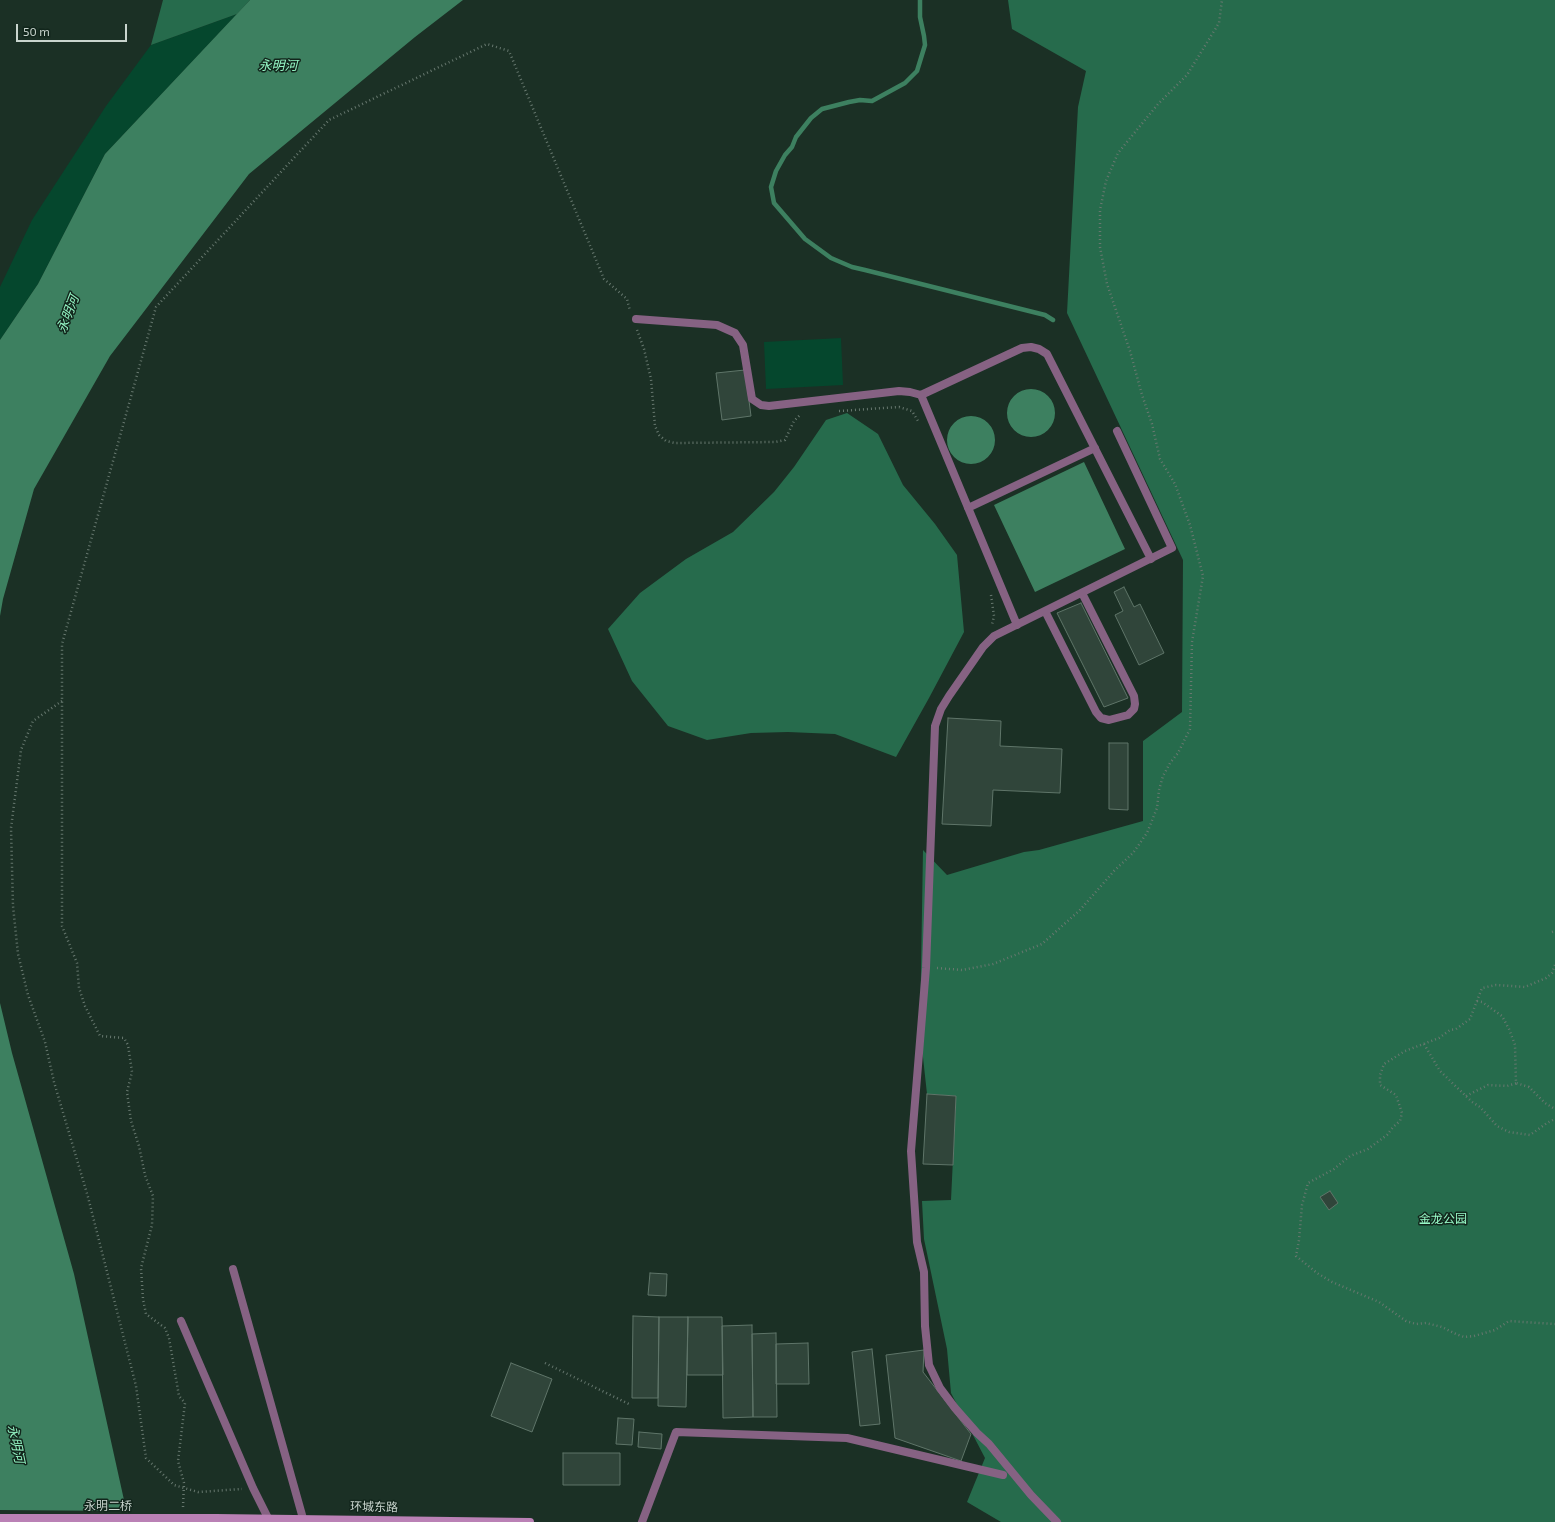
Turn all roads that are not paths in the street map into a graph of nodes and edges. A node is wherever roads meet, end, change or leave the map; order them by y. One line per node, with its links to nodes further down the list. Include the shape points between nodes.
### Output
1 (634, 319): 2 (street, via 717,325 735,333 743,345 752,399 761,405 899,392)
2 (921, 395): 4 (street, via 1022,348 1039,349 1047,354); 5 (street)
3 (1117, 431): 6 (street, via 1172,548)
4 (1095, 448): 5 (street); 6 (street)
5 (968, 508): 9 (street)
6 (1151, 558): 7 (street)
7 (1082, 593): 8 (street); 8 (street, via 1134,696 1134,709 1128,715 1110,720 1101,718 1096,712)
8 (1046, 611): 9 (street)
9 (1017, 626): 19 (street, via 994,636 983,647 941,709 935,726 926,968 911,1151 917,1242 924,1272 929,1365 940,1388 954,1408)
10 (233, 1269): 16 (street)
11 (181, 1321): 15 (street)
12 (1003, 1475): 18 (street, via 847,1438 676,1432)
13 (0, 1518): 14 (main road, 永明二桥, bridge)
14 (216, 1518): 15 (main road, 环城东路)
15 (268, 1518): 16 (main road, 环城东路)
16 (304, 1520): 17 (main road, 环城东路)
17 (530, 1522)
18 (642, 1522)
19 (1057, 1522)

